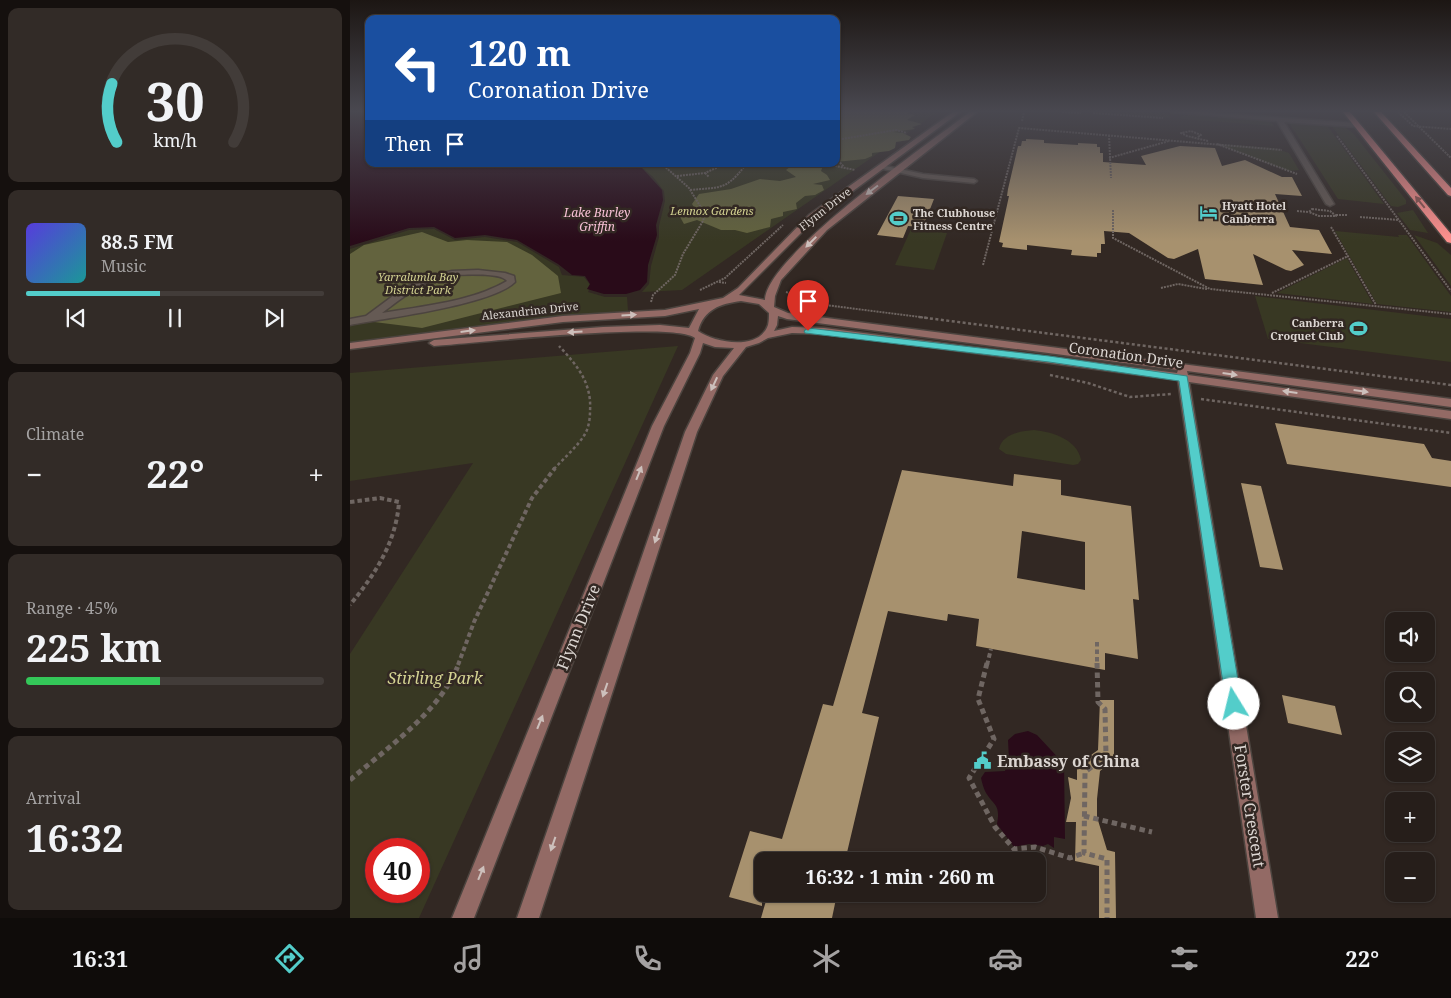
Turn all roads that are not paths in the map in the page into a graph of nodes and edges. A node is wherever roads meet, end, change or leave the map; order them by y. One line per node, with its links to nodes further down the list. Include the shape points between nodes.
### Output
1 (898, 155): 6 (main road, Flynn Drive)
2 (918, 155): 7 (main road, Flynn Drive)
3 (1301, 155): 10 (street)
4 (1381, 155): 11 (highway, one-way to 4)
5 (1416, 155): 9 (highway)
6 (881, 167): 7 (lane); 12 (main road, Flynn Drive, via 812,217 742,290)
7 (897, 171): 8 (lane); 14 (main road, Flynn Drive, one-way to 14, via 846,209 801,251 777,279 770,296)
8 (974, 181)
9 (1451, 193)
10 (1330, 204)
11 (1451, 240)
12 (726, 300): 13 (main road); 14 (main road, via 752,299)
13 (712, 304): 17 (main road, via 697,318); 20 (main road, Alexandrina Drive, one-way to 13, via 563,319 666,313)
14 (772, 309): 18 (main road, via 775,321); 21 (main road, Coronation Drive, via 787,316 1050,349)
15 (369, 318): 15 (lane, via 489,292 507,285 511,278 466,271 431,277 405,291); 16 (lane)
16 (350, 322)
17 (696, 335): 19 (main road, via 719,346); 20 (main road, Alexandrina Drive, one-way to 20, via 660,328 603,330); 24 (main road, Flynn Drive, one-way to 17, via 658,426 695,353)
18 (766, 335): 19 (main road); 21 (main road, Coronation Drive, via 792,330 824,331)
19 (742, 345): 25 (main road, one-way to 25, via 718,375 691,432)
20 (350, 348)
21 (1182, 373): 22 (main road, Coronation Drive, one-way to 22); 23 (main road, Coronation Drive, one-way to 21); 26 (main road, Forster Crescent)
22 (1451, 404)
23 (1451, 414)
24 (463, 918)
25 (528, 918)
26 (1268, 918)

